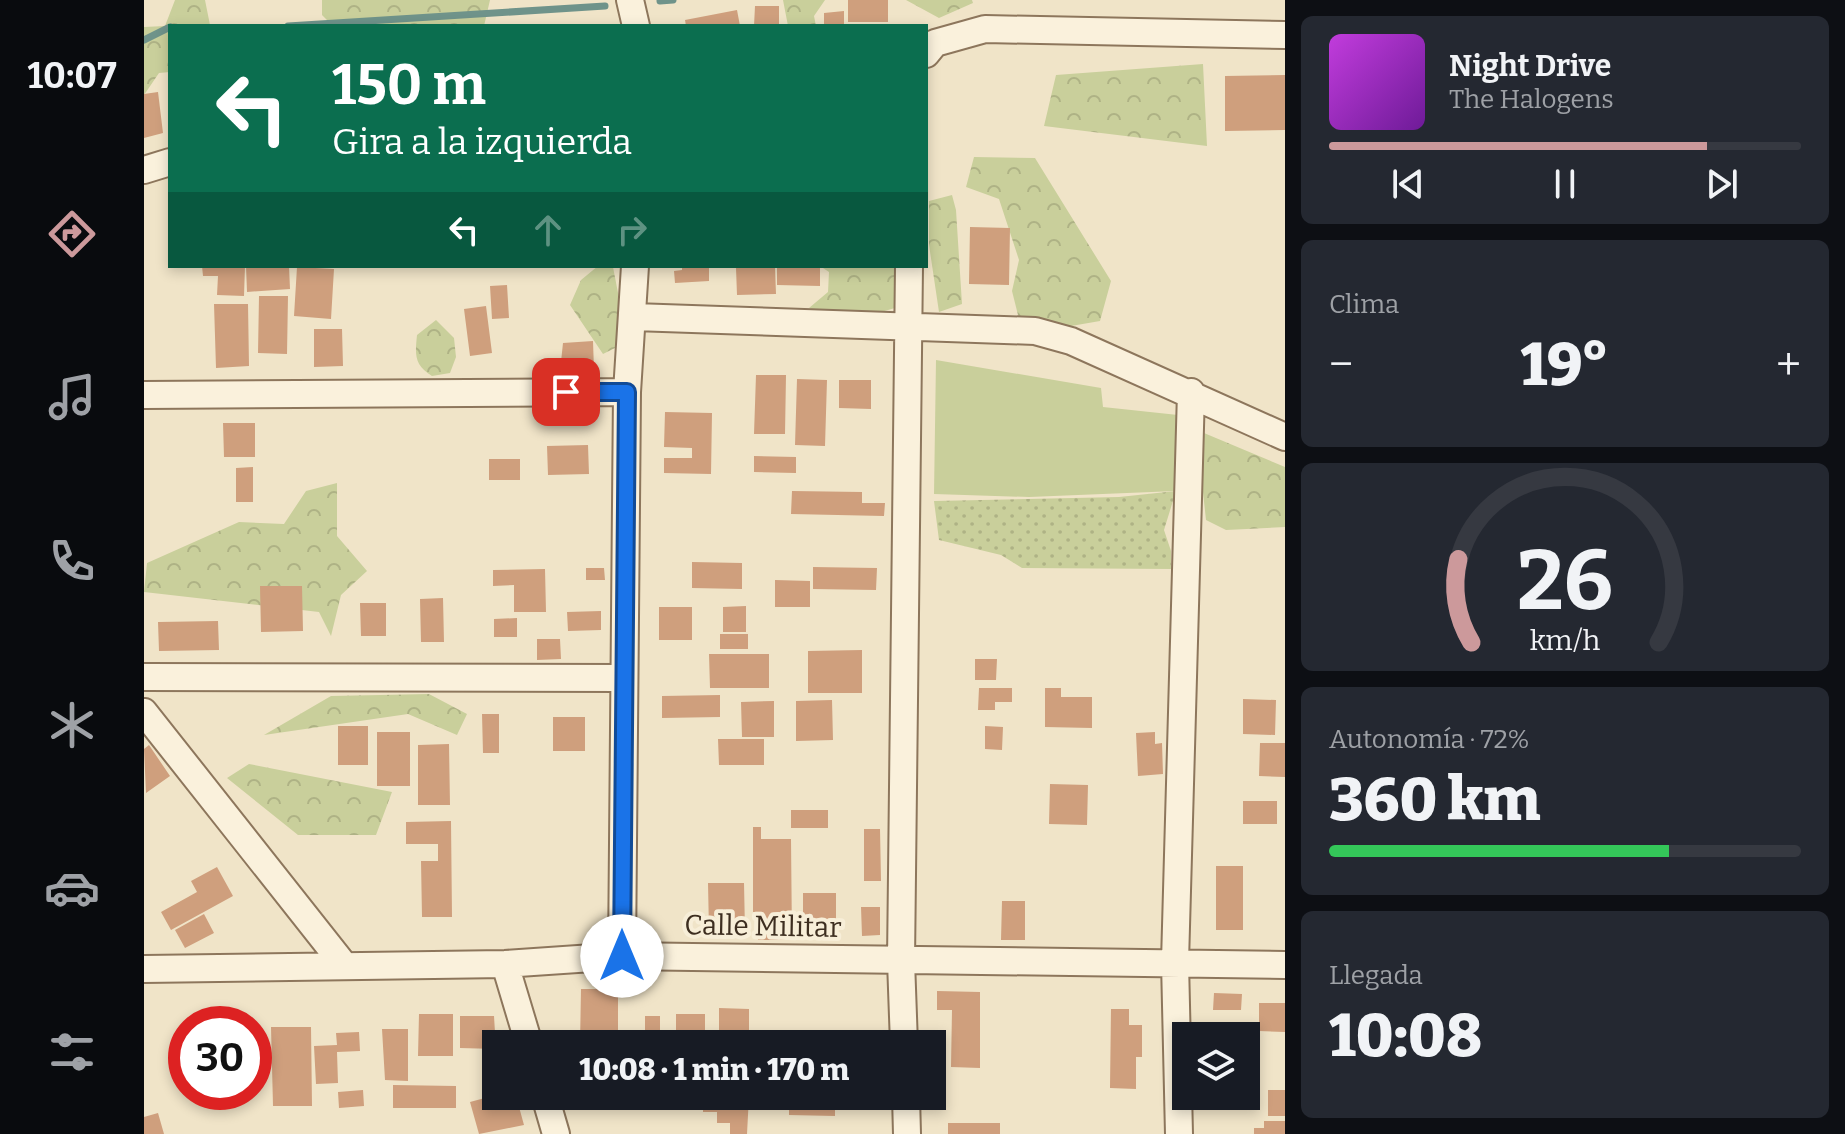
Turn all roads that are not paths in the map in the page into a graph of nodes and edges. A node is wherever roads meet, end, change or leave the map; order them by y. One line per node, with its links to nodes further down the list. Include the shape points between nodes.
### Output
1 (630, 0): 2 (street)
2 (636, 24)
3 (1285, 35): 4 (street, via 985,29 935,43)
4 (928, 52)
5 (168, 163): 6 (street)
6 (144, 170)
7 (635, 268): 9 (street)
8 (909, 268): 10 (street)
9 (634, 317): 10 (street); 11 (street)
10 (907, 324): 12 (street, via 1035,331); 19 (street)
11 (627, 392): 13 (street); 16 (street)
12 (1191, 392): 14 (street); 20 (street)
13 (144, 395)
14 (1285, 437)
15 (144, 677): 16 (street)
16 (623, 678): 18 (street)
17 (144, 712): 22 (street)
18 (622, 956): 19 (street, Calle Militar); 21 (street, Calle Militar)
19 (901, 961): 20 (street, Calle Militar); 26 (street)
20 (1175, 962): 23 (street, Calle Militar); 31 (street)
21 (505, 964): 22 (street, Calle Militar); 25 (street)
22 (344, 965): 24 (street, Calle Militar)
23 (1285, 965)
24 (144, 969)
25 (525, 1030)
26 (903, 1030)
27 (549, 1110): 29 (street)
28 (906, 1110): 30 (street)
29 (556, 1134)
30 (907, 1134)
31 (1179, 1134)

